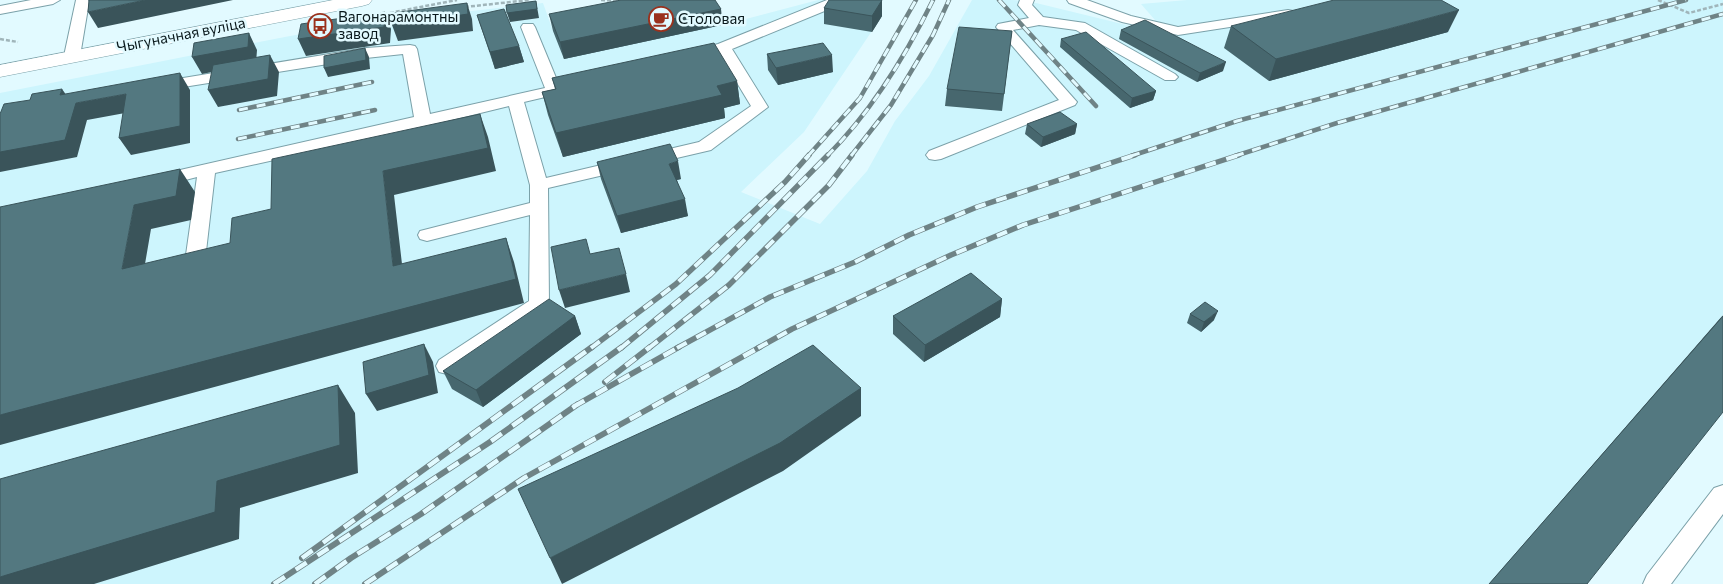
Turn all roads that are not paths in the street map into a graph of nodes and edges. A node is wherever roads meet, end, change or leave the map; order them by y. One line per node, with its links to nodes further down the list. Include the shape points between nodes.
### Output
1 (53, 0): 7 (lane)
2 (362, 0): 12 (main road, Чыгуначная вуліца)
3 (1026, 0): 9 (lane, via 1025,4)
4 (1074, 0): 8 (lane, via 1178,31)
5 (86, 1): 12 (lane)
6 (835, 2): 11 (lane)
7 (0, 10)
8 (1299, 13)
9 (1039, 21): 15 (lane, via 1080,26); 21 (lane, via 1003,27 1068,102)
10 (528, 27): 18 (lane)
11 (723, 47): 13 (lane); 24 (lane, via 760,107 705,146)
12 (72, 56): 14 (main road, Чыгуначная вуліца)
13 (676, 60)
14 (0, 71)
15 (1170, 78)
16 (177, 83): 20 (lane, via 410,49)
17 (582, 84): 18 (lane)
18 (554, 91): 19 (lane)
19 (515, 100): 20 (lane); 24 (lane)
20 (423, 122): 22 (lane)
21 (934, 155)
22 (208, 170): 23 (lane); 27 (lane)
23 (142, 184)
24 (540, 185): 25 (lane)
25 (539, 207): 26 (lane); 28 (lane, via 538,304)
26 (427, 236)
27 (194, 269)
28 (447, 366)
29 (1723, 495): 30 (lane)
30 (1656, 584)

